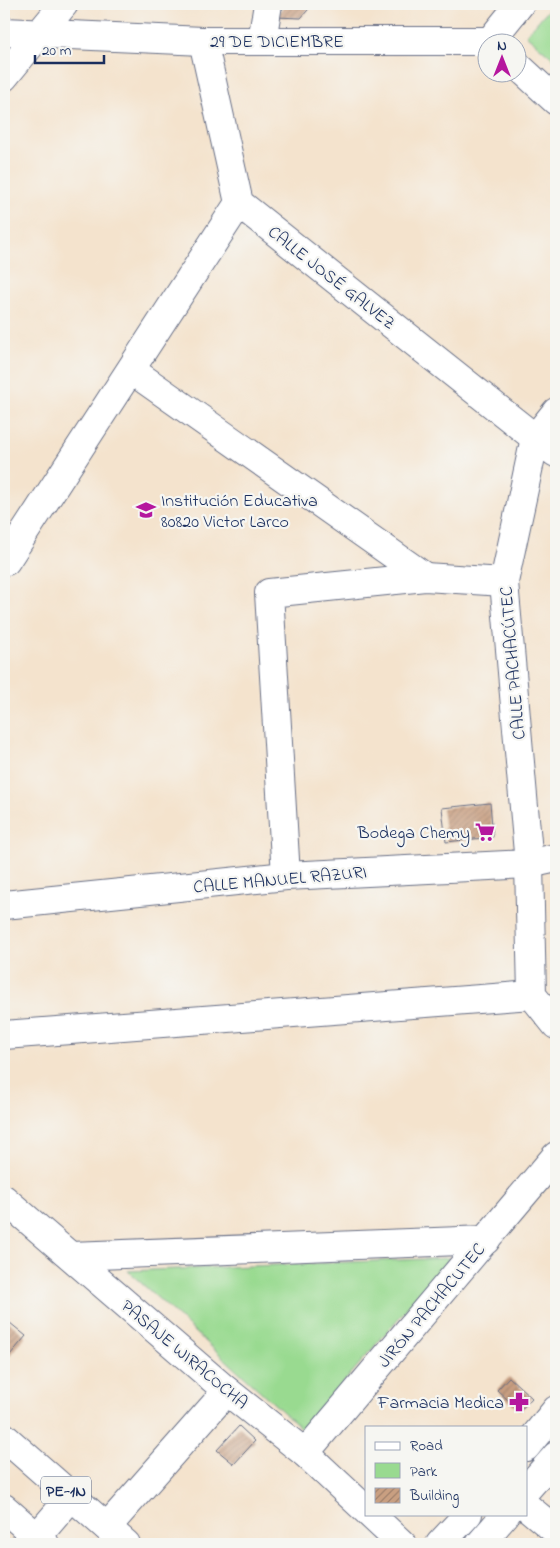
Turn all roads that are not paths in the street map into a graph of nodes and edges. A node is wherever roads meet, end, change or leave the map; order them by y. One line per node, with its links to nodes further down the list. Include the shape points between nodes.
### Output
1 (64, 4): 6 (main road)
2 (268, 4): 8 (main road)
3 (520, 4): 5 (main road)
4 (4, 32): 6 (main road, 29 DE DICIEMBRE)
5 (499, 32)
6 (39, 34): 7 (main road, 29 DE DICIEMBRE); 11 (main road)
7 (203, 41): 8 (main road, 29 DE DICIEMBRE); 13 (main road)
8 (262, 41): 9 (main road, 29 DE DICIEMBRE)
9 (478, 42)
10 (528, 75): 12 (main road)
11 (4, 77)
12 (556, 101)
13 (239, 203): 14 (main road); 16 (main road, CALLE JOSÉ GALVEZ)
14 (131, 370): 17 (main road); 18 (main road)
15 (556, 412): 16 (main road, CALLE PACHACÚTEC)
16 (546, 446): 19 (main road, CALLE PACHACÚTEC)
17 (4, 561)
18 (425, 577): 19 (main road); 22 (main road, via 269,593)
19 (504, 582): 21 (main road, CALLE PACHACÚTEC)
20 (556, 858): 21 (main road, CALLE MANUEL RAZURI)
21 (529, 864): 22 (main road, CALLE MANUEL RAZURI); 24 (main road)
22 (286, 876): 23 (main road, CALLE MANUEL RAZURI)
23 (4, 905)
24 (532, 995): 25 (main road); 26 (main road)
25 (556, 1025)
26 (4, 1035)
27 (556, 1156): 29 (main road, JIRÓN PACHACUTEC)
28 (4, 1199): 30 (main road, PASAJE WIRACOCHA)
29 (486, 1240): 30 (main road); 35 (main road, JIRÓN PACHACUTEC)
30 (71, 1256): 31 (main road, PASAJE WIRACOCHA)
31 (227, 1391): 35 (main road, PASAJE WIRACOCHA); 46 (main road)
32 (556, 1410): 34 (main road)
33 (4, 1437): 38 (main road, PE-1N)
34 (528, 1445)
35 (305, 1453): 41 (main road, PASAJE WIRACOCHA)
36 (556, 1456): 37 (main road)
37 (528, 1488)
38 (72, 1496): 46 (main road, PE-1N); 47 (main road)
39 (4, 1508): 47 (main road)
40 (528, 1508): 45 (main road)
41 (365, 1509)
42 (372, 1516): 48 (main road)
43 (466, 1516): 49 (main road)
44 (504, 1516): 50 (main road)
45 (556, 1532)
46 (116, 1536)
47 (38, 1542)
48 (402, 1544)
49 (440, 1544)
50 (480, 1544)

